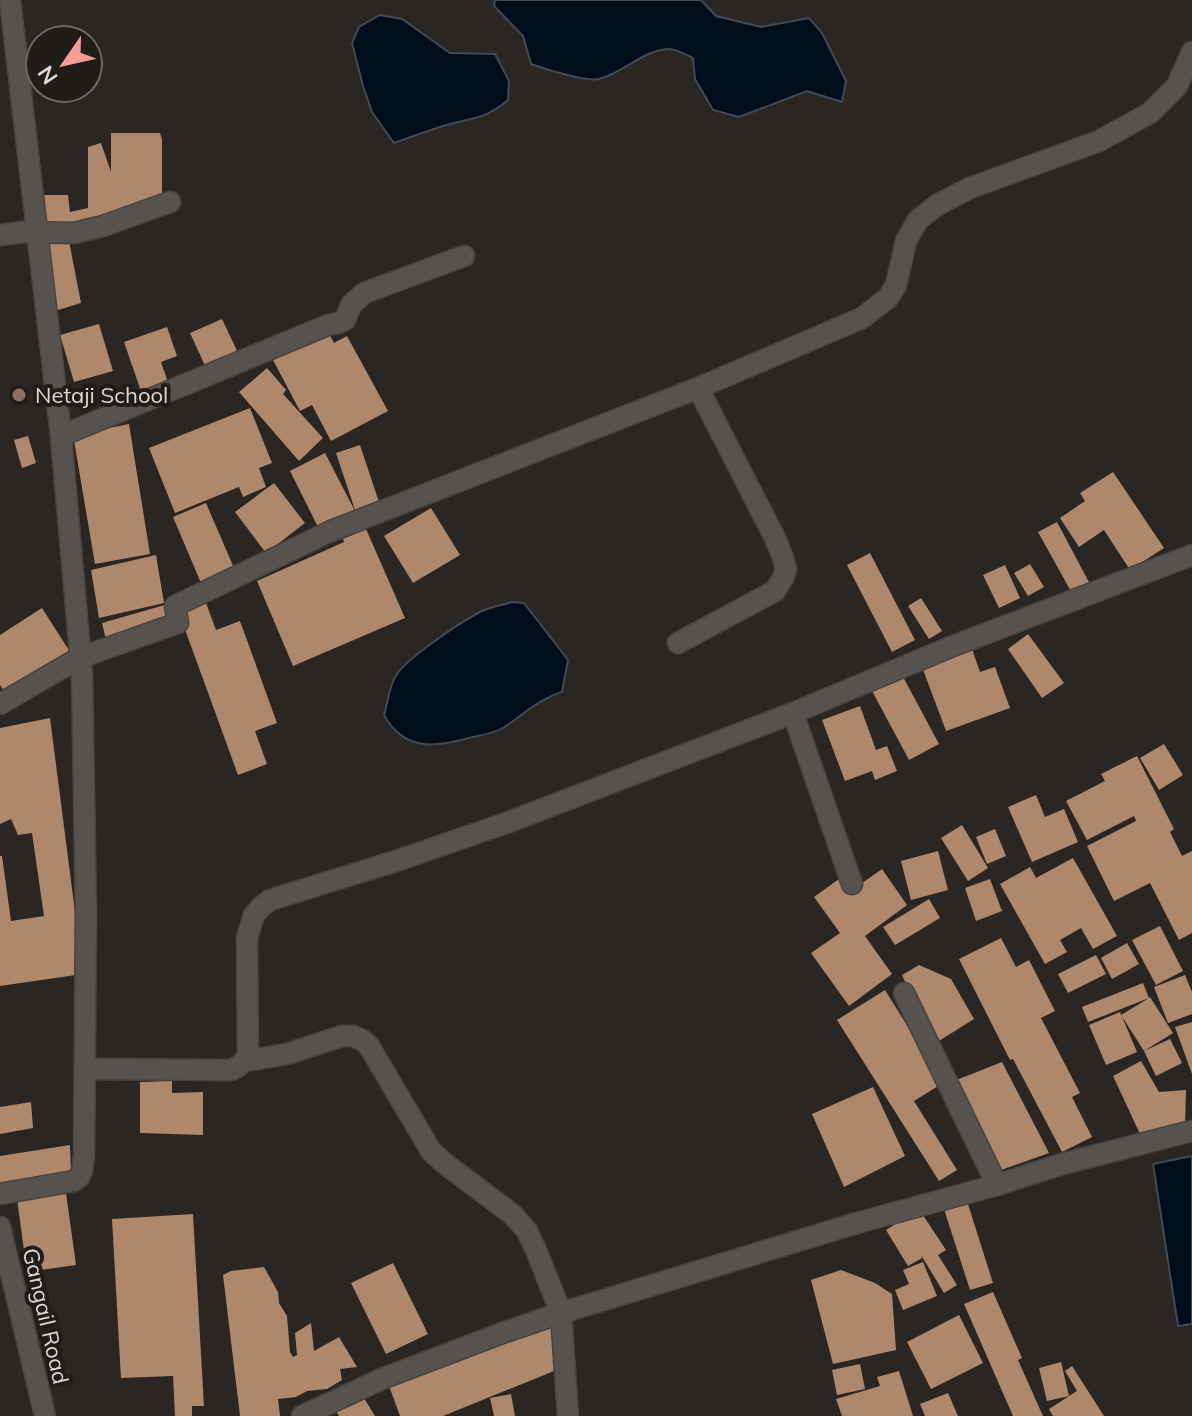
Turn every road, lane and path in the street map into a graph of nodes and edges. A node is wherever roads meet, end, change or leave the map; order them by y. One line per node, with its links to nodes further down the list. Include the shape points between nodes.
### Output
1 (10, 0): 4 (street)
2 (1192, 52): 7 (street, via 1177,86 1150,113 1099,141 970,188 918,220 906,241 896,285 862,318)
3 (170, 202): 4 (street, via 74,233)
4 (37, 231): 5 (street); 8 (street)
5 (0, 235)
6 (464, 256): 8 (street, via 364,293 345,320)
7 (698, 388): 10 (street, via 786,569 775,591); 11 (street, via 331,531 175,606 178,623)
8 (61, 436): 11 (street)
9 (1192, 555): 13 (street)
10 (678, 643)
11 (79, 658): 12 (street); 17 (street)
12 (0, 704)
13 (793, 713): 14 (street); 16 (street, via 509,822 270,900 254,915 247,938)
14 (852, 884)
15 (904, 993): 19 (street)
16 (245, 1061): 17 (street, via 231,1070); 22 (street, via 342,1036 362,1040 431,1151 527,1231)
17 (85, 1069): 20 (street, via 79,1177)
18 (1192, 1131): 19 (street)
19 (997, 1185): 22 (street)
20 (0, 1194)
21 (0, 1227): 23 (street, Gangail Road)
22 (561, 1313): 25 (street, via 384,1378); 26 (street)
23 (43, 1410): 24 (street)
24 (23, 1416)
25 (302, 1416)
26 (568, 1416)

